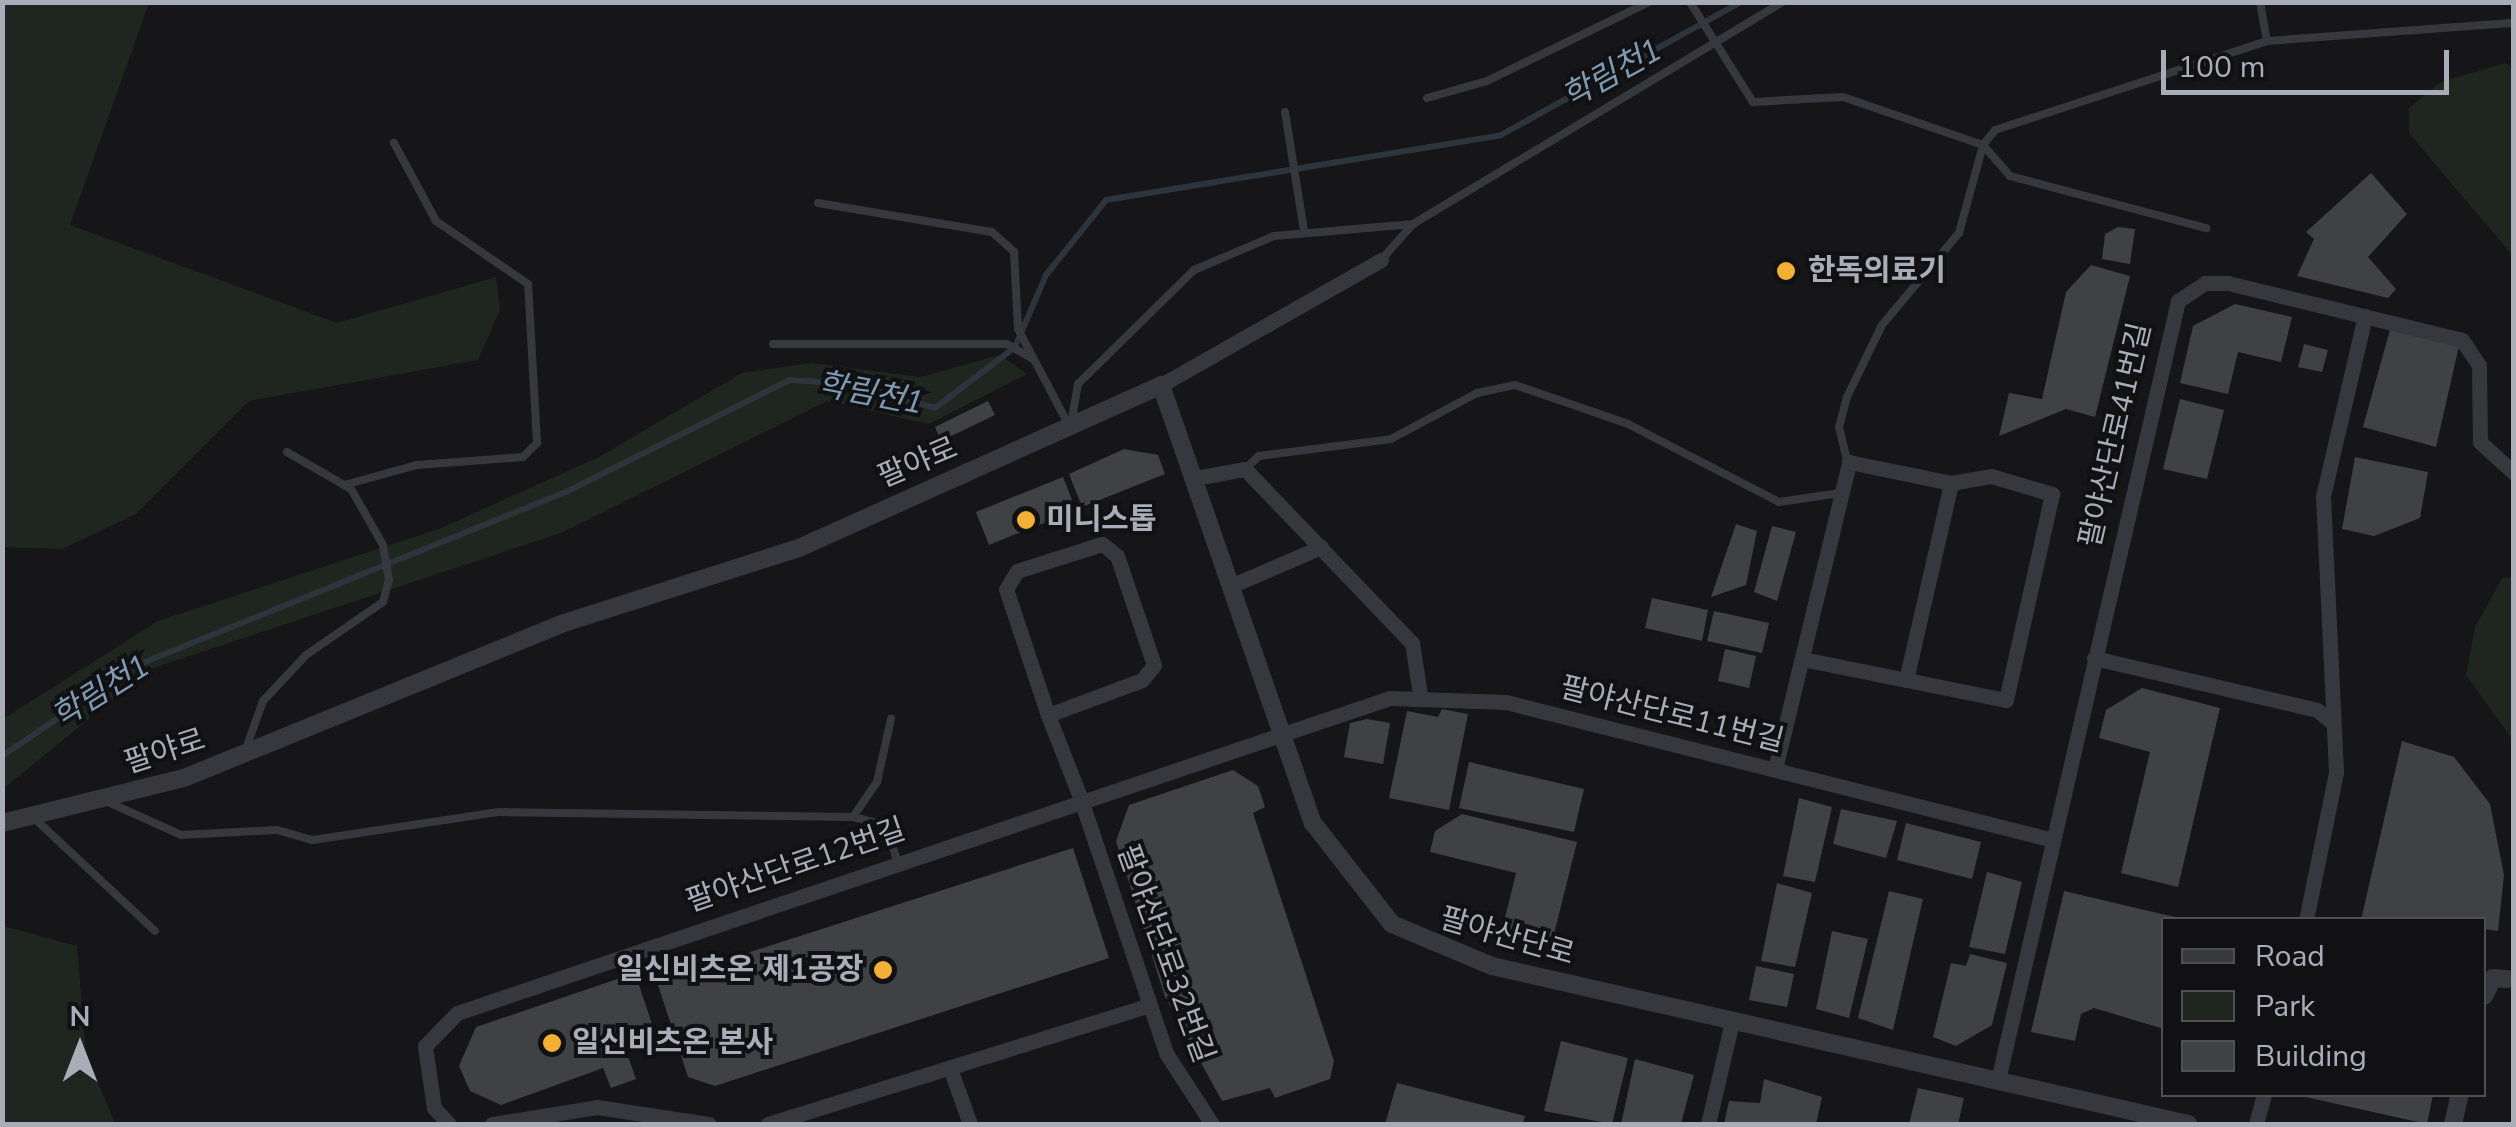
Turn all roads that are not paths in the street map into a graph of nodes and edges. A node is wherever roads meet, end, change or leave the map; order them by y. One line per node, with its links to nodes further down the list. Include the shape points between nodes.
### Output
1 (1649, 2): 8 (lane, via 1487,81)
2 (1782, 2): 7 (lane, 팔야로)
3 (2260, 2): 6 (lane)
4 (1690, 3): 7 (lane)
5 (2514, 23): 6 (lane)
6 (2267, 40): 11 (lane, via 1995,130)
7 (1713, 50): 11 (lane, via 1753,102 1843,97); 13 (lane, 팔야로)
8 (1427, 98)
9 (1285, 112): 15 (lane)
10 (394, 143): 28 (lane, via 436,220 528,284 537,443 523,457 417,465)
11 (1982, 145): 14 (lane, via 2010,176); 23 (lane, via 1960,233 1882,326 1846,397 1839,427)
12 (818, 203): 19 (lane, via 992,232 1014,252 1018,329)
13 (1412, 224): 15 (lane); 16 (lane, 팔야로)
14 (2206, 228)
15 (1304, 231): 21 (lane, via 1240,246 1161,294 1078,384)
16 (1380, 260): 20 (street, 팔야로)
17 (2364, 316): 25 (street, 팔야산단로41번길, via 2442,332 2471,350 2480,442); 32 (street, 팔야산단로41번길, via 2228,282 2205,282 2178,301); 38 (street, via 2323,496)
18 (772, 344): 19 (lane, via 1007,344)
19 (1036, 361): 21 (lane)
20 (1162, 385): 21 (street, 팔야로); 26 (street, 팔야산단로)
21 (1070, 428): 40 (street, 팔야로, via 798,548 564,623)
22 (287, 452): 28 (lane)
23 (1849, 462): 27 (street); 29 (street)
24 (1245, 469): 26 (street); 29 (lane, via 1259,456 1391,438 1515,384 1628,424 1779,502); 30 (street)
25 (2514, 473)
26 (1195, 478): 31 (street, 팔야산단로)
27 (1951, 483): 34 (street); 34 (street, via 1991,476 2052,494 2014,683 1997,702)
28 (344, 485): 40 (lane, via 383,546 389,580 383,602 306,656 263,700)
29 (1840, 493): 33 (street)
30 (1321, 547): 31 (street); 35 (street, via 1412,643)
31 (1233, 585): 39 (street, 팔야산단로)
32 (2094, 658): 38 (street, via 2317,710); 47 (street, 팔야산단로41번길)
33 (1803, 659): 34 (street); 41 (street)
34 (1906, 680)
35 (1420, 694): 39 (street, 팔야산단로11번길); 41 (street, 팔야산단로11번길, via 1506,702)
36 (1048, 714): 36 (street, 팔야산단로32번길, via 1006,584 1017,571 1102,544 1117,556 1154,665 1142,680); 42 (street, 팔야산단로32번길)
37 (891, 719): 45 (lane, via 877,782)
38 (2332, 722): 49 (street, via 2331,809)
39 (1281, 731): 42 (street, 팔야산단로12번길); 54 (street, 팔야산단로, via 1337,865 1392,924 1454,956)
40 (244, 755): 43 (street, 팔야로)
41 (1775, 769): 47 (street, 팔야산단로11번길)
42 (1080, 797): 48 (street, 팔야산단로12번길); 53 (street, 팔야산단로32번길)
43 (106, 800): 44 (street, 팔야로); 45 (lane, via 182,835 276,830 314,840 500,812)
44 (34, 817): 46 (street, 팔야로); 50 (lane)
45 (853, 817): 48 (lane, via 885,825)
46 (2, 823)
47 (2049, 839): 56 (street, 팔야산단로41번길)
48 (896, 859): 59 (street, 팔야산단로12번길, via 445,1018 425,1046 423,1068)
49 (2307, 917)
50 (156, 931)
51 (2510, 980): 52 (street, via 2493,978)
52 (2486, 992)
53 (1148, 1005): 55 (street); 64 (street, 팔야산단로32번길, via 1166,1052)
54 (1732, 1022): 56 (street, 팔야산단로); 65 (street)
55 (951, 1071): 62 (street); 63 (street)
56 (1998, 1080): 66 (street, 팔야산단로)
57 (2263, 1097): 67 (street)
58 (2459, 1097): 68 (street)
59 (448, 1124)
60 (492, 1124): 61 (street, via 597,1107)
61 (709, 1124)
62 (768, 1124)
63 (970, 1124)
64 (1212, 1124)
65 (1708, 1124)
66 (2188, 1124)
67 (2256, 1124)
68 (2453, 1124)

